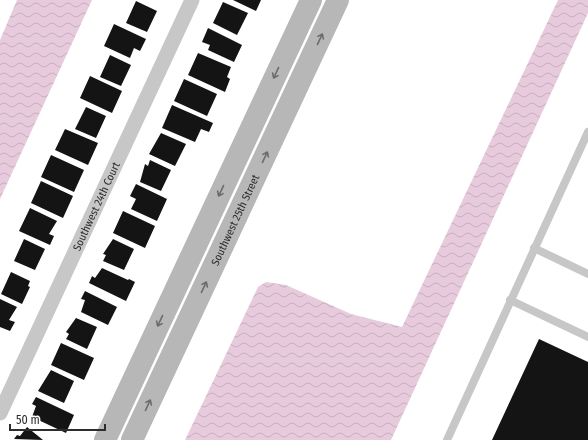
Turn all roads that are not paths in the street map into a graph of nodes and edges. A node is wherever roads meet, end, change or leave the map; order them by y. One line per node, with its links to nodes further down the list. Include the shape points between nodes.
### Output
1 (192, 0): 9 (street, Southwest 24th Court)
2 (311, 0): 10 (street, one-way to 10)
3 (338, 0): 11 (street, Southwest 25th Street, one-way to 3)
4 (588, 132): 5 (lane)
5 (534, 248): 6 (lane); 7 (lane)
6 (588, 274)
7 (510, 300): 8 (lane); 12 (lane)
8 (588, 337)
9 (0, 413)
10 (105, 440)
11 (132, 440)
12 (447, 440)

